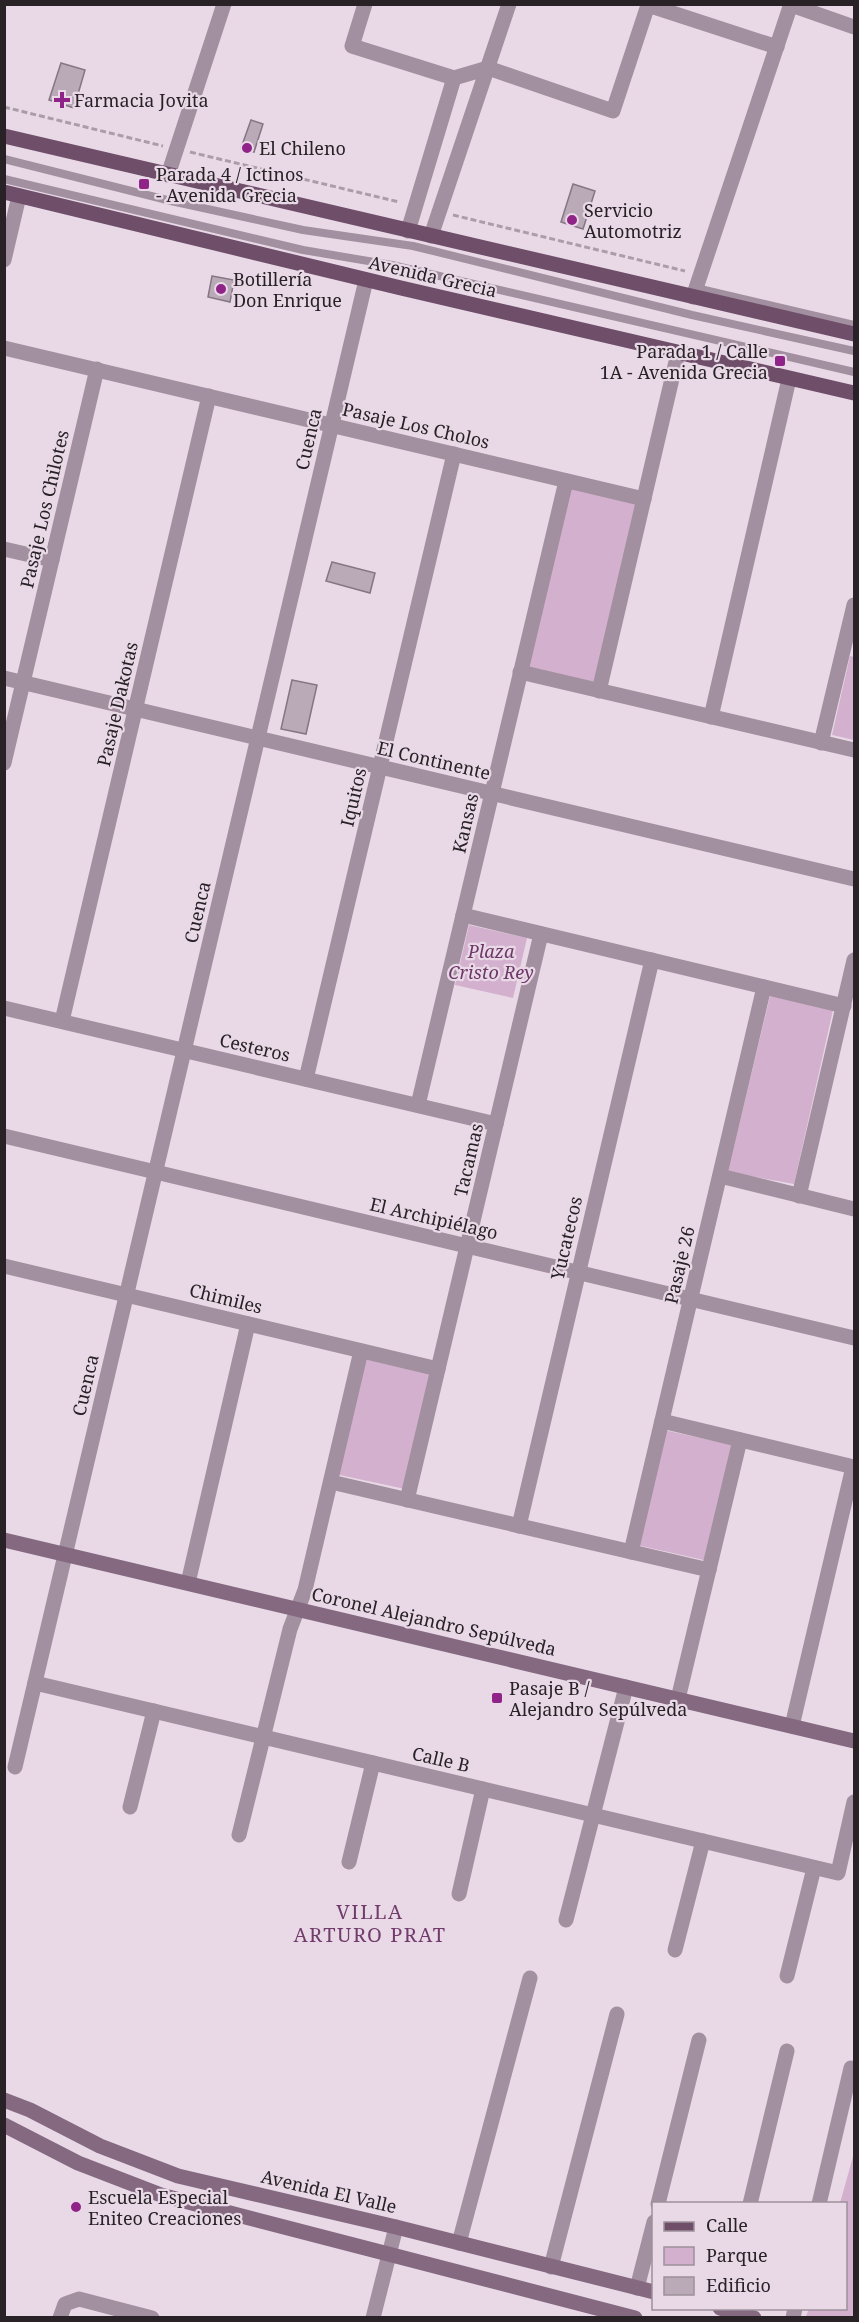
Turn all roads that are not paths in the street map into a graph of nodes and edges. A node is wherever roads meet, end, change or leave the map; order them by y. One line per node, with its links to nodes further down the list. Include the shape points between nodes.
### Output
1 (224, 4): 12 (street)
2 (365, 4): 9 (street, via 352,46)
3 (509, 4): 8 (street)
4 (648, 5): 7 (street); 8 (street, via 613,111)
5 (791, 5): 6 (street); 7 (street)
6 (855, 27)
7 (777, 46): 19 (street)
8 (488, 68): 9 (street); 16 (street)
9 (454, 78): 15 (street)
10 (4, 136): 12 (main road)
11 (4, 159): 23 (lane, via 303,230 413,246)
12 (168, 175): 15 (main road)
13 (4, 179): 26 (lane, via 303,250 392,265)
14 (12, 194): 17 (street); 18 (main road, Avenida Grecia)
15 (408, 231): 16 (main road)
16 (431, 236): 19 (main road)
17 (4, 260)
18 (366, 280): 24 (main road, Avenida Grecia); 30 (street, Cuenca)
19 (695, 293): 20 (lane); 21 (main road)
20 (855, 325)
21 (855, 334)
22 (4, 348): 25 (street, Pasaje Los Cholos)
23 (855, 351)
24 (678, 353): 27 (main road, Avenida Grecia); 33 (street)
25 (97, 369): 29 (street, Pasaje Los Cholos); 35 (street, Pasaje Los Chilotes)
26 (855, 372)
27 (789, 379): 28 (main road, Avenida Grecia); 42 (street)
28 (855, 393)
29 (209, 396): 30 (street, Pasaje Los Cholos); 41 (street, Pasaje Dakotas)
30 (332, 425): 31 (street, Pasaje Los Cholos); 43 (street, Cuenca)
31 (454, 454): 32 (street, Pasaje Los Cholos); 47 (street, Iquitos)
32 (566, 480): 33 (street, Pasaje Los Cholos); 37 (street, Kansas)
33 (644, 499): 40 (street)
34 (4, 549): 35 (street)
35 (52, 560): 39 (street, Pasaje Los Chilotes)
36 (855, 604): 44 (street)
37 (520, 672): 40 (street); 48 (street, Kansas)
38 (4, 678): 39 (street, El Continente)
39 (23, 682): 41 (street, El Continente); 46 (street, Pasaje Los Chilotes)
40 (599, 691): 42 (street)
41 (135, 709): 43 (street, El Continente); 57 (street, Pasaje Dakotas)
42 (711, 717): 44 (street)
43 (258, 738): 47 (street, El Continente); 58 (street, Cuenca)
44 (821, 743): 45 (street)
45 (855, 750)
46 (4, 763)
47 (380, 767): 48 (street, El Continente); 59 (street, Iquitos)
48 (492, 794): 49 (street, El Continente); 50 (street, Kansas)
49 (855, 879)
50 (463, 915): 51 (street); 60 (street, Kansas)
51 (541, 934): 52 (street); 61 (street, Tacamas)
52 (652, 960): 54 (street); 69 (street, Yucatecos)
53 (855, 960): 55 (street)
54 (764, 987): 55 (street); 64 (street, Pasaje 26)
55 (844, 1006): 65 (street)
56 (4, 1008): 57 (street, Cesteros)
57 (62, 1021): 58 (street, Cesteros)
58 (184, 1050): 59 (street, Cesteros); 63 (street, Cuenca)
59 (306, 1079): 60 (street, Cesteros)
60 (418, 1105): 61 (street, Cesteros)
61 (496, 1124): 67 (street, Tacamas)
62 (4, 1136): 63 (street, El Archipiélago)
63 (156, 1172): 67 (street, El Archipiélago); 70 (street, Cuenca)
64 (720, 1176): 65 (street); 71 (street, Pasaje 26)
65 (799, 1196): 66 (street)
66 (855, 1209)
67 (468, 1246): 69 (street, El Archipiélago); 75 (street, Tacamas)
68 (4, 1266): 70 (street, Chimiles)
69 (579, 1272): 71 (street, El Archipiélago); 81 (street, Yucatecos)
70 (126, 1295): 72 (street, Chimiles); 84 (street, Cuenca)
71 (691, 1299): 73 (street, El Archipiélago); 76 (street, Pasaje 26)
72 (248, 1324): 74 (street, Chimiles); 86 (street)
73 (855, 1338)
74 (361, 1351): 75 (street, Chimiles); 79 (street)
75 (438, 1369): 80 (street, Tacamas)
76 (662, 1421): 77 (street); 83 (street, Pasaje 26)
77 (740, 1440): 78 (street); 85 (street)
78 (854, 1467): 92 (street)
79 (331, 1482): 80 (street); 87 (street)
80 (407, 1500): 81 (street)
81 (519, 1526): 83 (street)
82 (4, 1540): 84 (street, Coronel Alejandro Sepúlveda)
83 (631, 1552): 85 (street)
84 (65, 1554): 86 (street, Coronel Alejandro Sepúlveda); 88 (street, Cuenca)
85 (709, 1570): 90 (street)
86 (188, 1583): 87 (street, Coronel Alejandro Sepúlveda)
87 (298, 1609): 89 (street, Coronel Alejandro Sepúlveda); 93 (street)
88 (35, 1683): 91 (street, Calle B); 96 (street, Cuenca)
89 (626, 1687): 90 (street, Coronel Alejandro Sepúlveda); 100 (street)
90 (678, 1699): 92 (street, Coronel Alejandro Sepúlveda)
91 (154, 1711): 93 (street, Calle B); 99 (street)
92 (792, 1726): 94 (street, Coronel Alejandro Sepúlveda)
93 (263, 1737): 95 (street, Calle B); 101 (street)
94 (855, 1741)
95 (373, 1763): 97 (street, Calle B); 103 (street)
96 (15, 1767)
97 (483, 1789): 100 (street, Calle B); 105 (street)
98 (855, 1802): 104 (street, Calle B, via 838,1873)
99 (130, 1807)
100 (593, 1815): 102 (street, Calle B); 106 (street)
101 (240, 1835)
102 (703, 1841): 104 (street, Calle B); 107 (street)
103 (349, 1862)
104 (814, 1868): 108 (street)
105 (459, 1894)
106 (566, 1920)
107 (675, 1950)
108 (787, 1976)
109 (530, 1978): 121 (street)
110 (617, 2014): 123 (street)
111 (699, 2040): 116 (street)
112 (787, 2051): 117 (street)
113 (851, 2068): 118 (street)
114 (4, 2100): 119 (street, Avenida El Valle, via 100,2146 178,2176)
115 (4, 2125): 122 (street, via 78,2163 161,2195)
116 (658, 2202)
117 (750, 2202)
118 (819, 2202)
119 (396, 2227): 121 (street, Avenida El Valle); 122 (street)
120 (652, 2230): 124 (street)
121 (459, 2243): 123 (street, Avenida El Valle)
122 (389, 2254): 129 (street); 130 (street)
123 (551, 2267): 124 (street, Avenida El Valle)
124 (637, 2288): 125 (street, Avenida El Valle)
125 (652, 2292)
126 (726, 2310): 131 (street)
127 (60, 2318): 128 (street, via 65,2304 74,2299)
128 (152, 2318)
129 (373, 2318)
130 (634, 2318)
131 (754, 2318)

